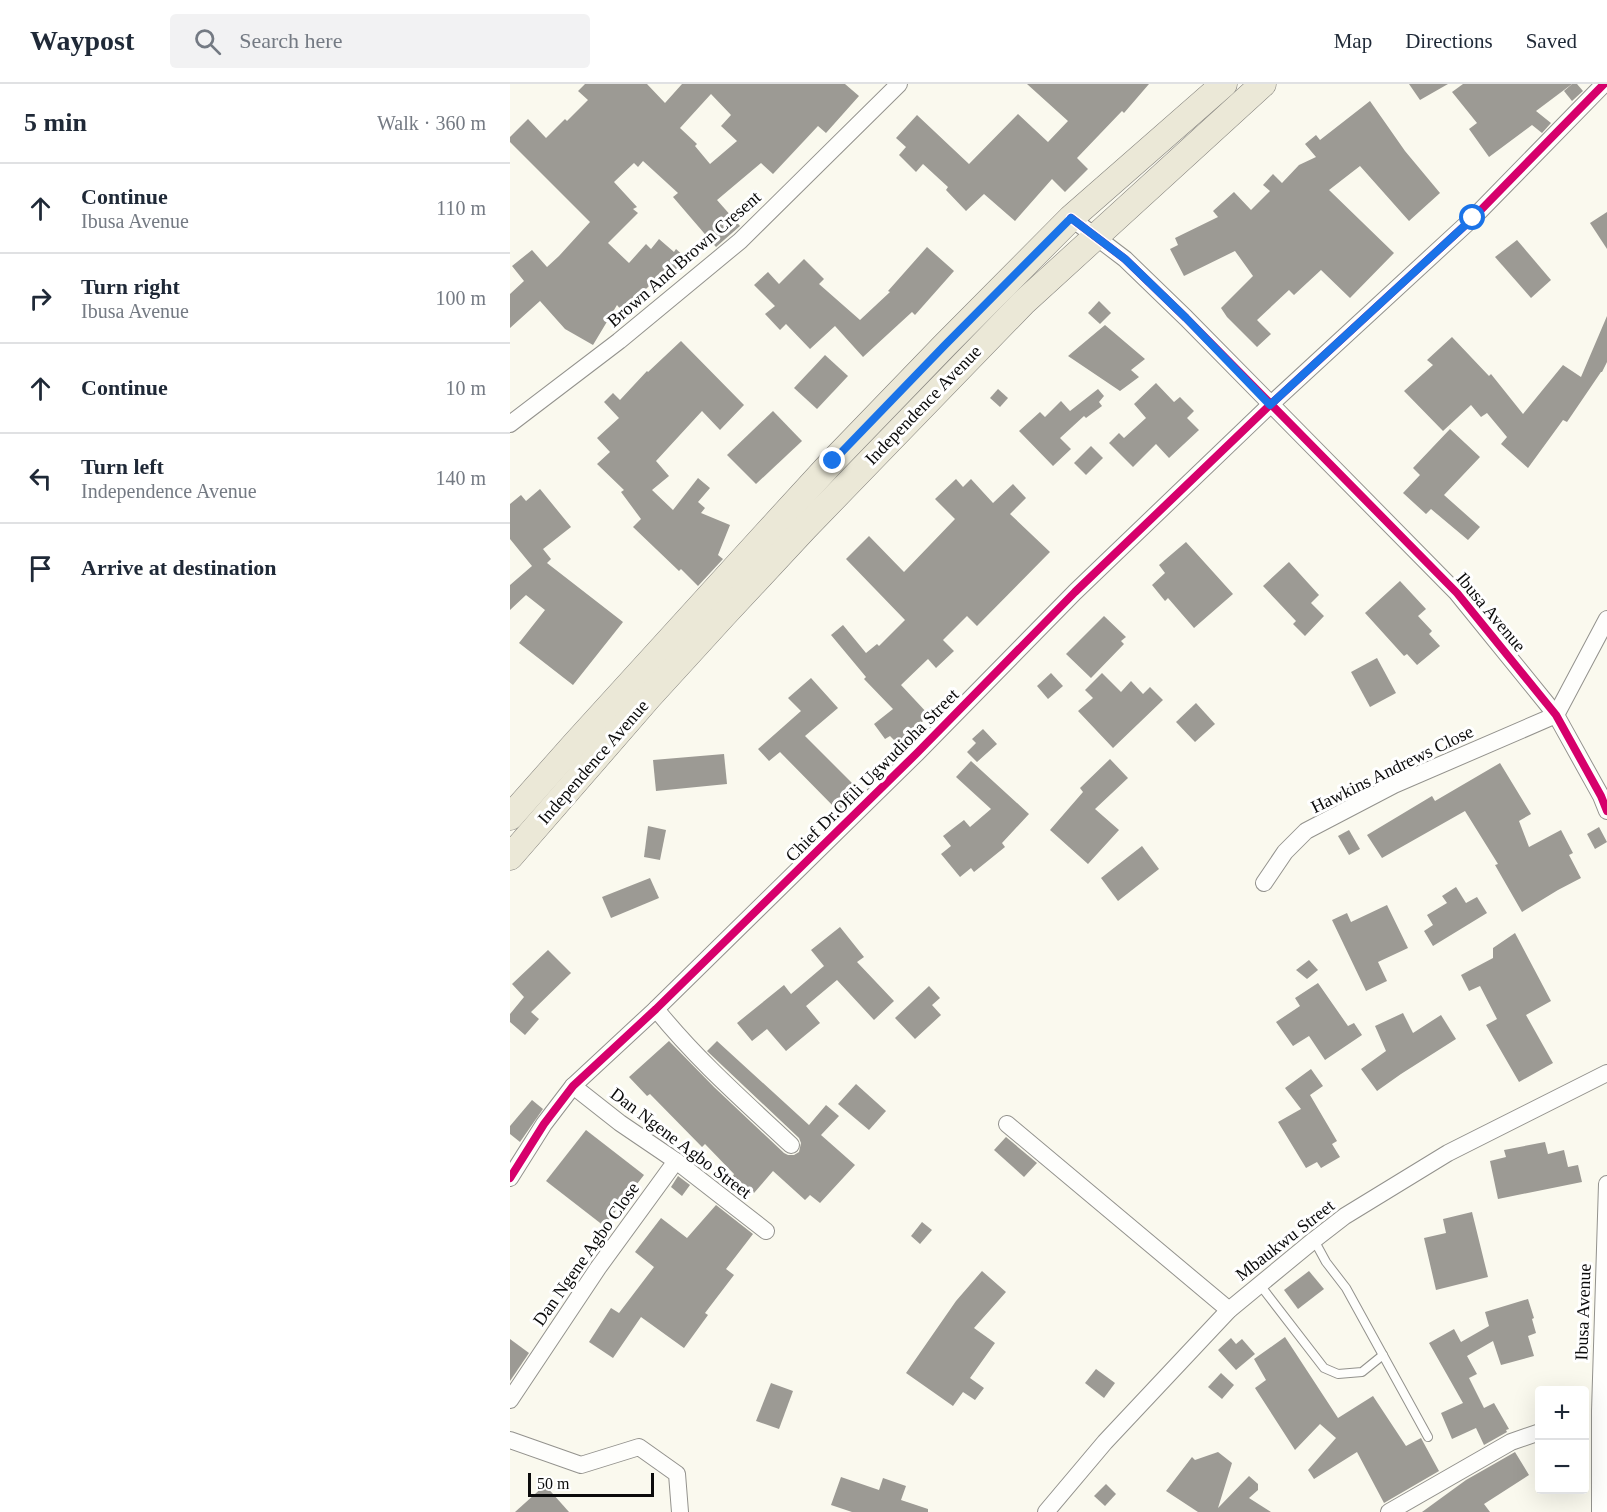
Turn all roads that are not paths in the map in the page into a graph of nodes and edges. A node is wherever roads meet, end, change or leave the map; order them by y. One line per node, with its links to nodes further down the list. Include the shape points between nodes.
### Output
1 (898, 84): 8 (street, Brown And Brown Cresent, via 740,241 620,341)
2 (1224, 84): 5 (main road, Independence Avenue)
3 (1263, 84): 6 (main road, Independence Avenue)
4 (1604, 84): 7 (street, via 1473,218)
5 (1071, 218): 6 (street, Ibusa Avenue); 12 (main road, Independence Avenue, via 833,461)
6 (1095, 236): 7 (street, Ibusa Avenue, via 1125,259); 13 (main road, Independence Avenue, via 1023,303 805,528)
7 (1270, 405): 10 (street, Ibusa Avenue, via 1457,594); 15 (street, Chief Dr.Ofili Ugwudioha Street, via 1075,592)
8 (510, 424)
9 (1607, 620): 10 (street)
10 (1556, 715): 11 (street, Ibusa Avenue); 14 (street, Hawkins Andrews Close, via 1394,785 1306,831 1285,852)
11 (1607, 811)
12 (510, 817)
13 (510, 856)
14 (1264, 883)
15 (656, 1009): 17 (street, Chief Dr.Ofili Ugwudioha Street); 19 (street, via 718,1079)
16 (1607, 1073): 24 (street, Mbaukwu Street, via 1448,1153 1345,1216)
17 (573, 1086): 20 (street, Dan Ngene Agbo Street); 21 (street, Chief Dr.Ofili Ugwudioha Street)
18 (1007, 1124): 26 (street)
19 (791, 1145)
20 (676, 1161): 23 (street, Dan Ngene Agbo Street); 28 (street, Dan Ngene Agbo Close, via 598,1268)
21 (510, 1178)
22 (1607, 1184): 29 (street, Ibusa Avenue)
23 (766, 1231)
24 (1314, 1240): 25 (street, Mbaukwu Street); 27 (lane)
25 (1260, 1285): 26 (street, Mbaukwu Street); 27 (lane, via 1324,1368 1338,1374 1362,1372)
26 (1229, 1310): 34 (street, Mbaukwu Street, via 1105,1442)
27 (1383, 1354): 31 (lane)
28 (510, 1400)
29 (1592, 1414): 36 (street, Ibusa Avenue)
30 (1535, 1433): 35 (street, via 1511,1442)
31 (1428, 1437)
32 (510, 1440): 33 (street, via 582,1465 639,1447 677,1474)
33 (680, 1512)
34 (1046, 1512)
35 (1389, 1512)
36 (1600, 1512)

